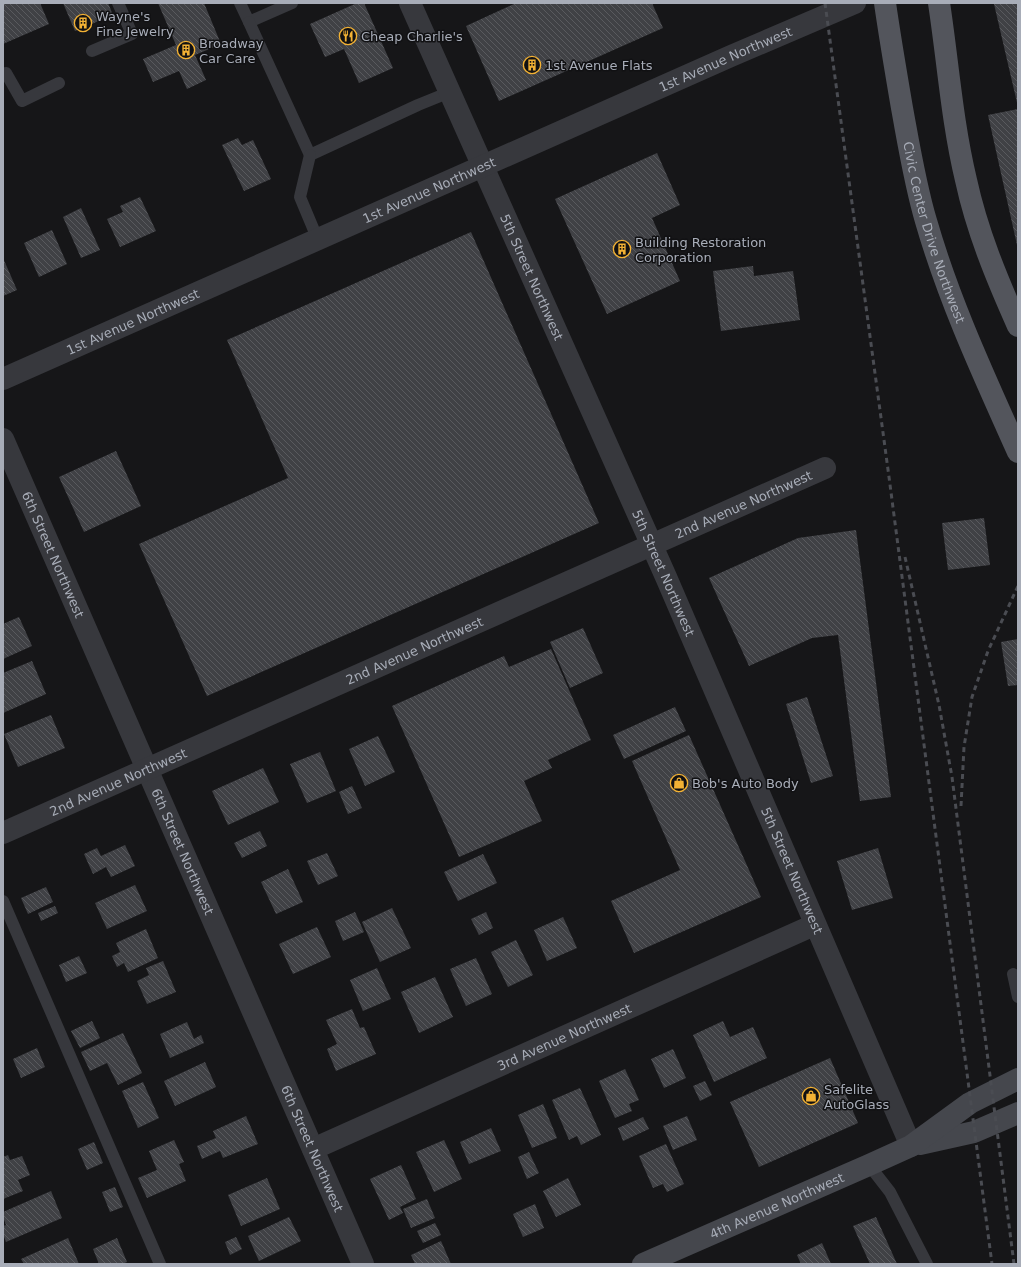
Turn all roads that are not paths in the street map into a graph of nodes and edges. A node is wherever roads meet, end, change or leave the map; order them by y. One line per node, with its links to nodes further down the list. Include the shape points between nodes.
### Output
1 (118, 3): 9 (lane, via 132,34)
2 (240, 3): 8 (lane)
3 (292, 3): 8 (lane)
4 (410, 3): 12 (street, 5th Street Northwest)
5 (855, 3): 14 (street, 1st Avenue Northwest)
6 (886, 3): 19 (main road, Civic Center Drive Northwest, via 908,143 926,220 962,325)
7 (939, 3): 16 (main road, via 966,180 985,246)
8 (249, 22): 13 (lane)
9 (92, 51)
10 (3, 74): 11 (lane, via 6,73 22,101)
11 (59, 83)
12 (450, 92): 13 (lane); 14 (street, 5th Street Northwest)
13 (310, 155): 15 (lane, via 300,197)
14 (483, 166): 15 (street, 1st Avenue Northwest); 21 (street, 5th Street Northwest)
15 (318, 240): 17 (street, 1st Avenue Northwest)
16 (1018, 326)
17 (3, 379)
18 (3, 439): 22 (street, 6th Street Northwest)
19 (1018, 452)
20 (825, 468): 21 (street, 2nd Avenue Northwest)
21 (652, 546): 22 (street, 2nd Avenue Northwest); 25 (street, 5th Street Northwest)
22 (146, 769): 23 (street, 2nd Avenue Northwest); 31 (street, 6th Street Northwest)
23 (3, 833)
24 (3, 901): 33 (lane)
25 (814, 925): 30 (street, 5th Street Northwest); 31 (street, 3rd Avenue Northwest)
26 (1013, 974): 27 (lane)
27 (1018, 997)
28 (1018, 1079): 30 (main road, 4th Avenue Northwest, via 970,1103)
29 (1018, 1113): 30 (main road, 4th Avenue Northwest, via 974,1132)
30 (911, 1146): 32 (main road, 4th Avenue Northwest)
31 (313, 1149): 34 (street, 6th Street Northwest)
32 (869, 1165): 35 (main road, 4th Avenue Northwest); 36 (lane, via 890,1192)
33 (160, 1264)
34 (363, 1264)
35 (643, 1264)
36 (927, 1264)

